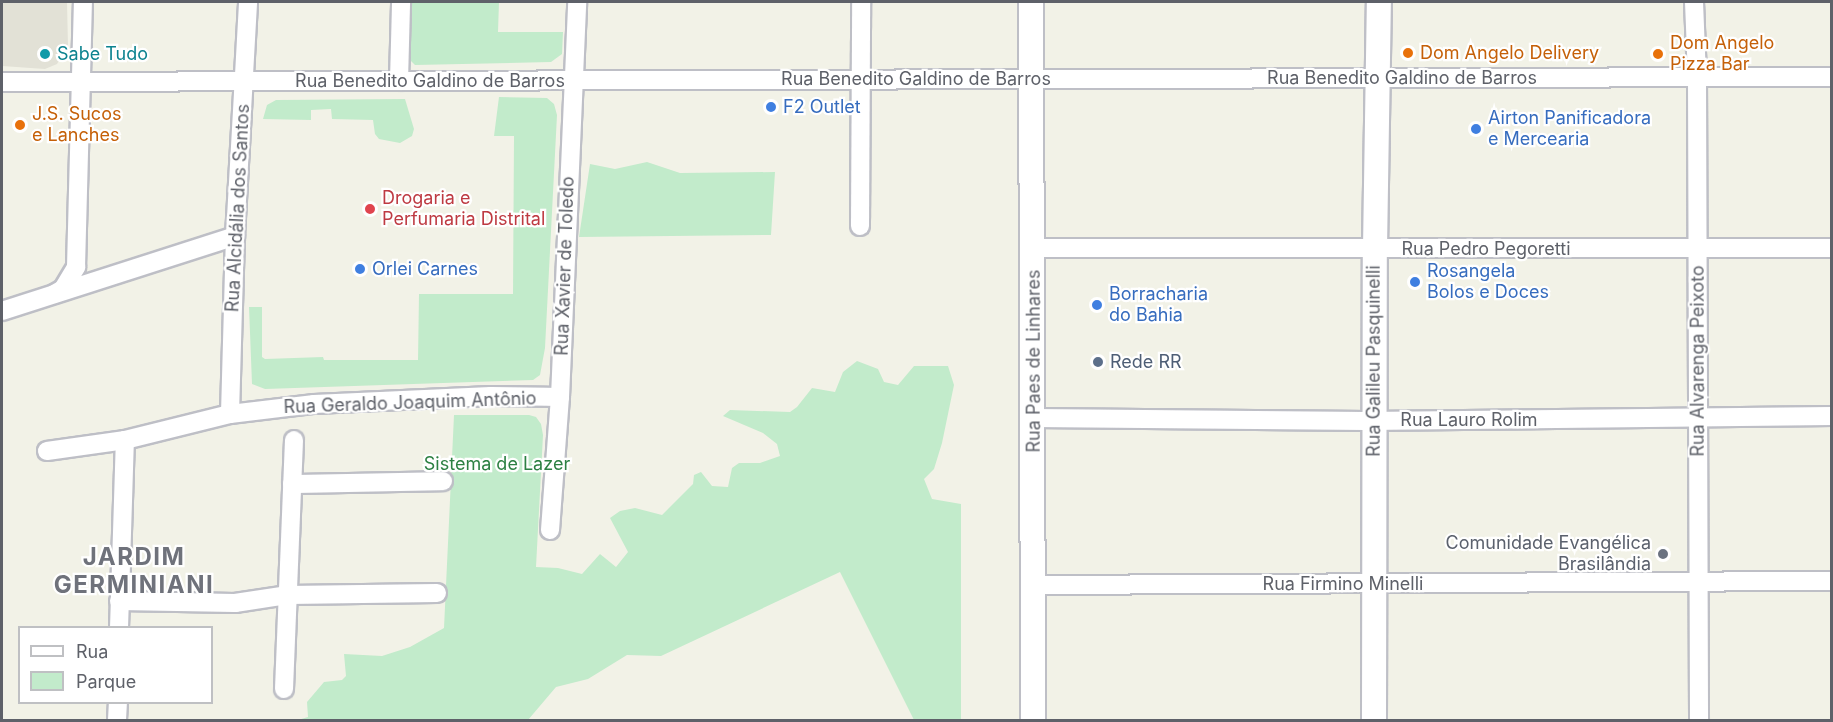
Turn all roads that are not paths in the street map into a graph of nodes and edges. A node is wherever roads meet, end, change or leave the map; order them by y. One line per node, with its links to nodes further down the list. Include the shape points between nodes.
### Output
1 (83, 2): 18 (street)
2 (248, 2): 15 (street, Rua Alcidália dos Santos)
3 (401, 2): 16 (street)
4 (577, 2): 13 (street, Rua Xavier de Toledo)
5 (861, 2): 14 (street)
6 (1031, 2): 12 (street, Rua Paes de Linhares)
7 (1379, 2): 10 (street, Rua Galileu Pasquinelli)
8 (1694, 2): 11 (street, Rua Alvarenga Peixoto)
9 (1832, 77): 11 (street, Rua Benedito Galdino de Barros)
10 (1378, 78): 11 (street, Rua Benedito Galdino de Barros); 12 (street, Rua Benedito Galdino de Barros); 23 (street, Rua Galileu Pasquinelli)
11 (1697, 78): 24 (street, Rua Alvarenga Peixoto)
12 (1032, 79): 14 (street, Rua Benedito Galdino de Barros); 21 (street, Rua Paes de Linhares)
13 (573, 80): 14 (street, Rua Benedito Galdino de Barros); 16 (street, Rua Benedito Galdino de Barros); 29 (street, Rua Xavier de Toledo)
14 (861, 80): 19 (street)
15 (244, 81): 16 (street, Rua Benedito Galdino de Barros); 18 (street, Rua Benedito Galdino de Barros); 20 (street, Rua Alcidália dos Santos)
16 (399, 81)
17 (2, 82): 18 (street, Rua Benedito Galdino de Barros)
18 (81, 82): 25 (street)
19 (860, 226)
20 (236, 236): 26 (street); 30 (street, Rua Alcidália dos Santos)
21 (1034, 248): 23 (street, Rua Pedro Pegoretti); 32 (street, Rua Paes de Linhares)
22 (1832, 248): 24 (street, Rua Pedro Pegoretti)
23 (1375, 249): 24 (street, Rua Pedro Pegoretti); 34 (street, Rua Galileu Pasquinelli)
24 (1697, 249): 33 (street, Rua Alvarenga Peixoto)
25 (75, 267): 26 (street, via 90,280); 27 (street, via 68,283)
26 (99, 280): 27 (street)
27 (54, 294): 28 (street)
28 (2, 311)
29 (560, 397): 30 (street, Rua Geraldo Joaquim Antônio, via 326,403); 40 (street, Rua Xavier de Toledo)
30 (230, 414): 35 (street, Rua Geraldo Joaquim Antônio)
31 (1832, 416): 33 (street, Rua Lauro Rolim)
32 (1034, 418): 34 (street, Rua Lauro Rolim); 44 (street, Rua Paes de Linhares)
33 (1698, 418): 34 (street, Rua Lauro Rolim); 42 (street, Rua Alvarenga Peixoto)
34 (1374, 421): 43 (street, Rua Galileu Pasquinelli)
35 (125, 440): 37 (street, Rua Geraldo Joaquim Antônio); 47 (street)
36 (294, 440): 39 (street)
37 (47, 451)
38 (444, 481): 39 (street)
39 (292, 484): 46 (street)
40 (550, 530)
41 (1832, 581): 42 (street, Rua Firmino Minelli)
42 (1698, 583): 43 (street, Rua Firmino Minelli); 54 (street, Rua Alvarenga Peixoto)
43 (1373, 584): 44 (street, Rua Firmino Minelli); 53 (street, Rua Galileu Pasquinelli)
44 (1034, 585): 52 (street, Rua Paes de Linhares)
45 (437, 593): 46 (street)
46 (288, 595): 47 (street, via 235,603); 49 (street)
47 (119, 601): 48 (street)
48 (119, 626)
49 (284, 689)
50 (118, 704): 51 (street)
51 (117, 720)
52 (1033, 720)
53 (1374, 720)
54 (1699, 720)

